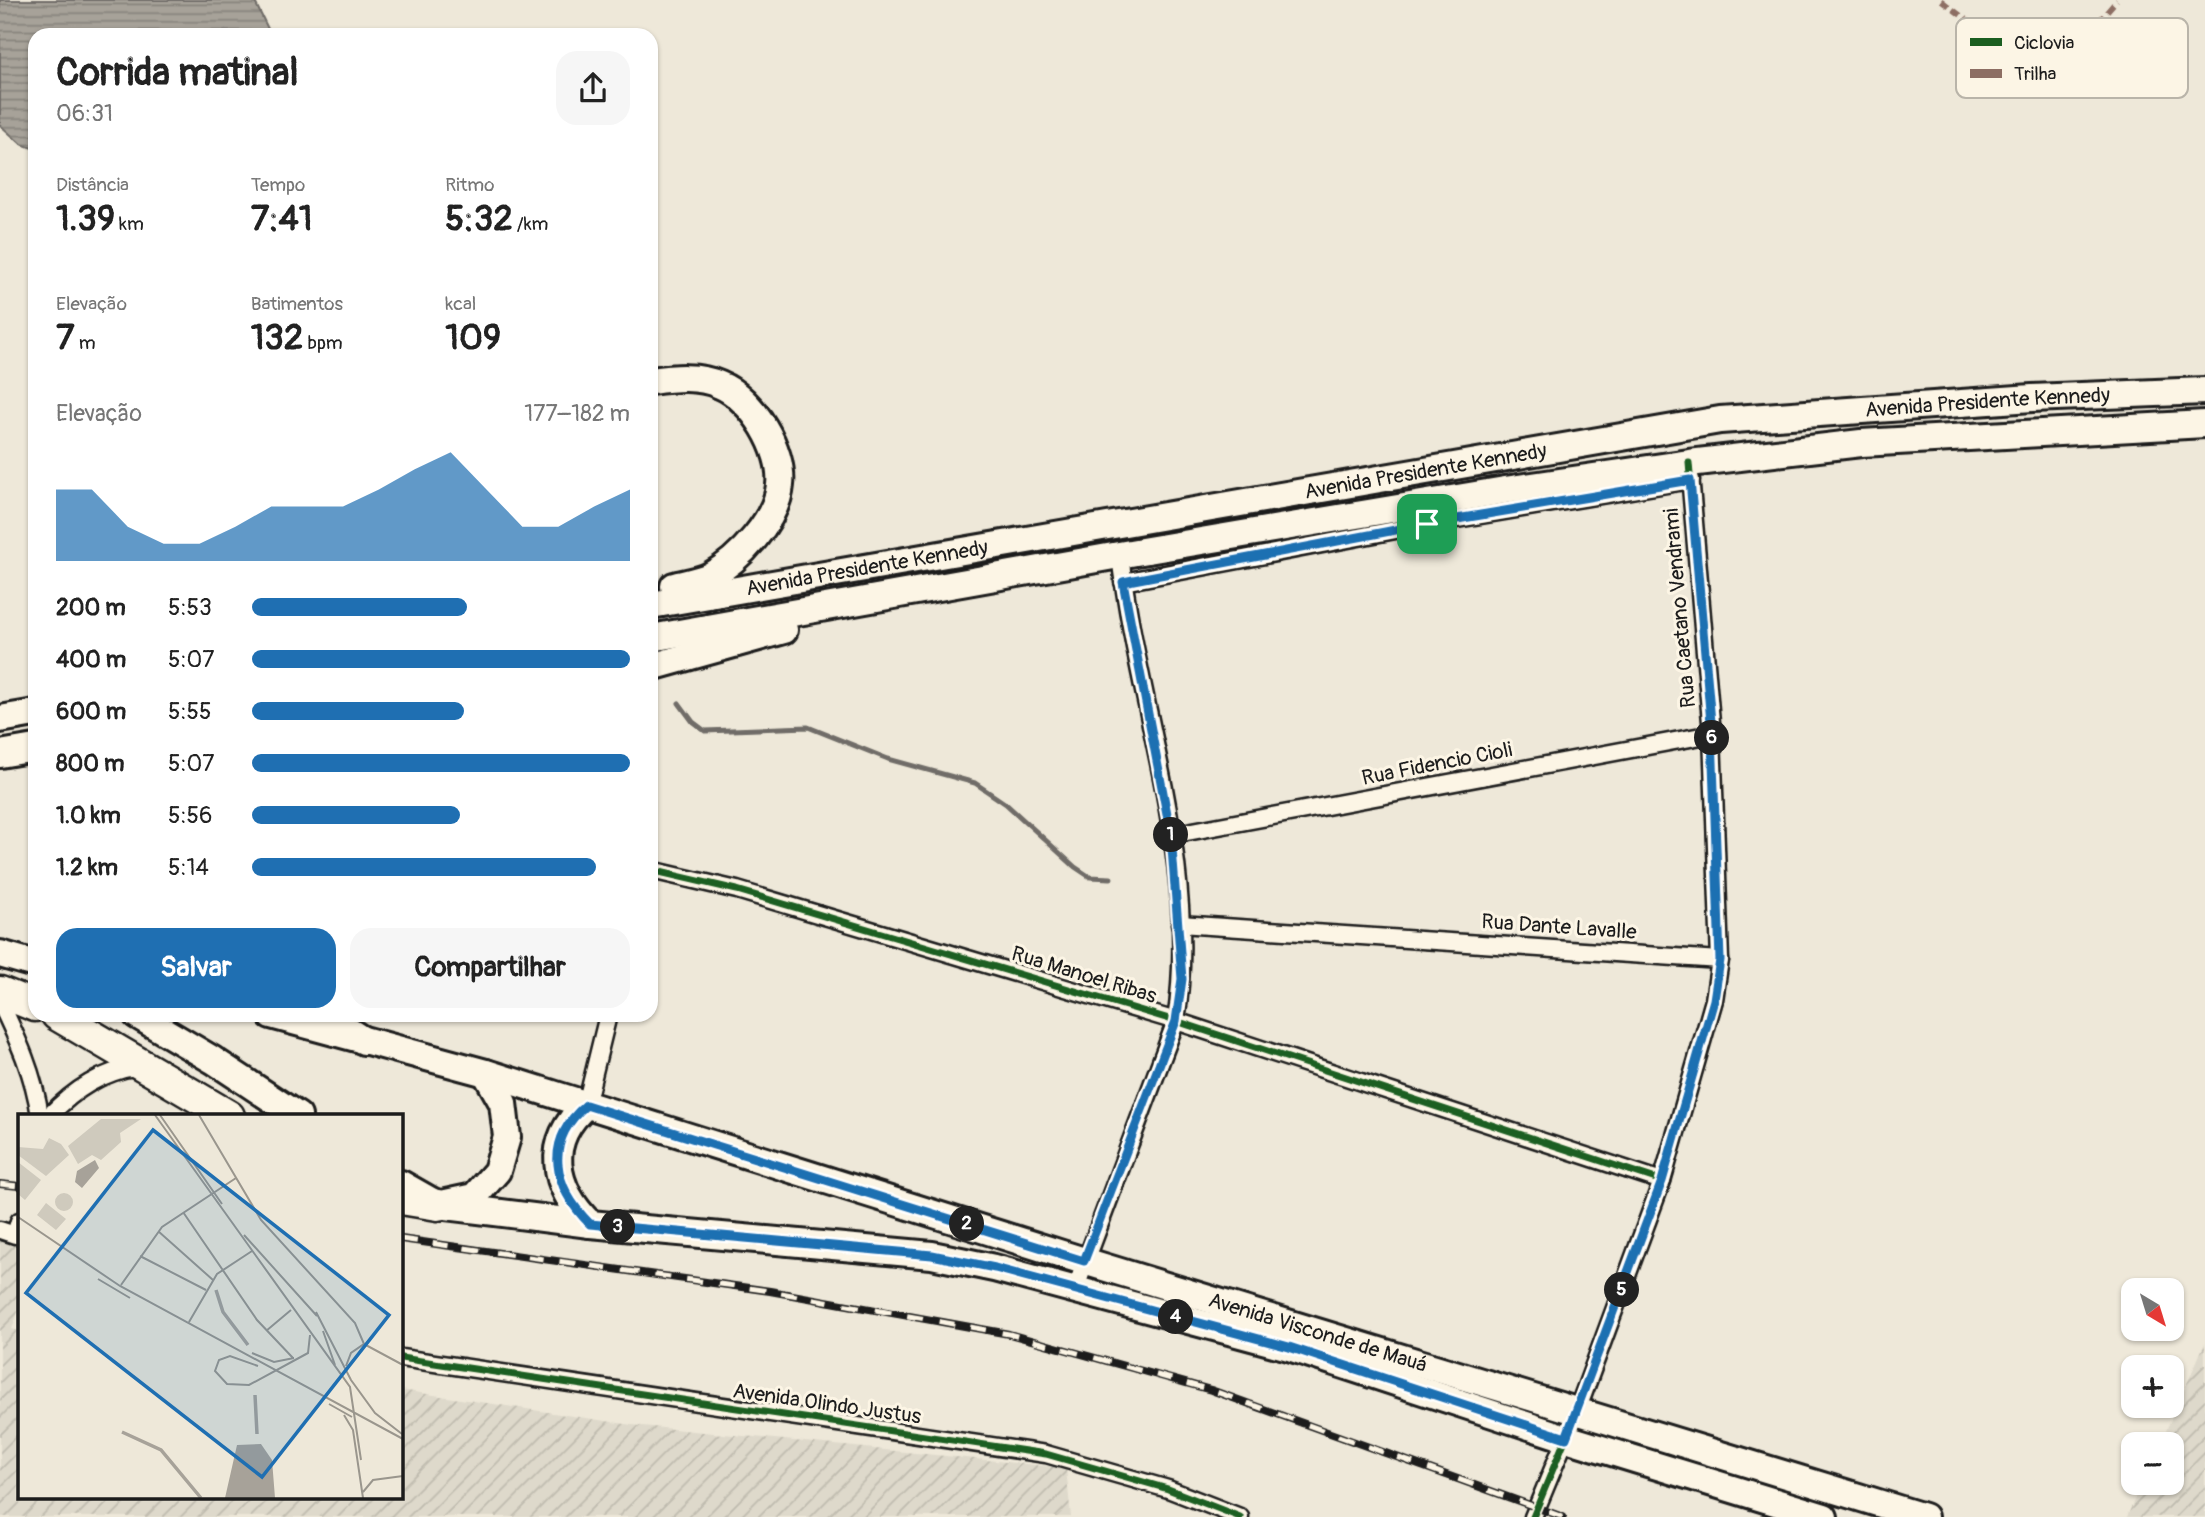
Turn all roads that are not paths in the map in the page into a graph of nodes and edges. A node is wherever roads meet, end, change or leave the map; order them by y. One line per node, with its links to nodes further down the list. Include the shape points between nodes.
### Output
1 (658, 380): 8 (main road, via 681,377 720,385 752,409 773,444 780,485 766,524 736,559 708,577)
2 (2205, 391): 9 (main road, Avenida Presidente Kennedy, via 1720,420)
3 (2205, 424): 4 (main road, Avenida Presidente Kennedy, via 1861,443)
4 (1690, 471): 5 (main road, Avenida Presidente Kennedy, via 1505,490); 7 (street); 14 (street, Rua Caetano Vendrami)
5 (1120, 555): 6 (main road, Avenida Presidente Kennedy); 7 (street)
6 (1017, 575): 10 (main road, Avenida Presidente Kennedy); 11 (main road, via 855,611)
7 (1123, 582): 17 (street)
8 (658, 590)
9 (658, 604)
10 (658, 637)
11 (658, 665)
12 (28, 714): 13 (main road)
13 (0, 719)
14 (1712, 734): 17 (street, Rua Fidencio Cioli); 21 (street, Rua Caetano Vendrami)
15 (28, 749): 16 (main road)
16 (0, 754)
17 (1171, 835): 19 (street)
18 (658, 872): 26 (street, Rua Manoel Ribas, via 737,890)
19 (1180, 924): 21 (street, Rua Dante Lavalle); 26 (street, via 1182,979)
20 (0, 954): 22 (main road)
21 (1720, 960): 40 (street, Rua Caetano Vendrami, via 1714,1000)
22 (28, 962)
23 (0, 992): 25 (highway)
24 (0, 1002): 36 (street, via 25,1053)
25 (28, 1003)
26 (1176, 1021): 40 (street, Rua Manoel Ribas); 45 (street)
27 (69, 1022): 33 (highway)
28 (149, 1022): 39 (main road)
29 (296, 1022): 32 (main road, Avenida Visconde de Mauá)
30 (335, 1022): 32 (main road)
31 (606, 1022): 35 (street)
32 (364, 1041): 34 (main road, Avenida Visconde de Mauá)
33 (144, 1065): 37 (street, via 113,1070 90,1082); 38 (highway)
34 (486, 1073): 35 (main road, Avenida Visconde de Mauá); 43 (main road, via 503,1103 507,1137 497,1171 474,1197)
35 (586, 1105): 44 (main road, via 570,1118 561,1136 558,1161 561,1185); 45 (main road, Avenida Visconde de Mauá)
36 (40, 1114)
37 (51, 1114)
38 (226, 1114)
39 (295, 1114)
40 (1662, 1181): 48 (street, Rua Caetano Vendrami)
41 (402, 1185): 43 (main road, Avenida Visconde de Mauá)
42 (402, 1199): 43 (highway)
43 (438, 1205): 44 (main road, Avenida Visconde de Mauá)
44 (590, 1224): 46 (main road, Avenida Visconde de Mauá, via 932,1255)
45 (1084, 1261): 46 (street); 48 (main road, Avenida Visconde de Mauá)
46 (1075, 1290): 49 (main road, Avenida Visconde de Mauá, via 1289,1347)
47 (402, 1358): 50 (street, Avenida Olindo Justus, via 1046,1454 1168,1489)
48 (1577, 1412): 49 (street, Rua Caetano Vendrami); 53 (main road, Avenida Visconde de Mauá)
49 (1566, 1438): 51 (street, Rua Caetano Vendrami); 52 (main road, Avenida Visconde de Mauá)
50 (1240, 1517)
51 (1533, 1517)
52 (1824, 1517)
53 (1924, 1517)

